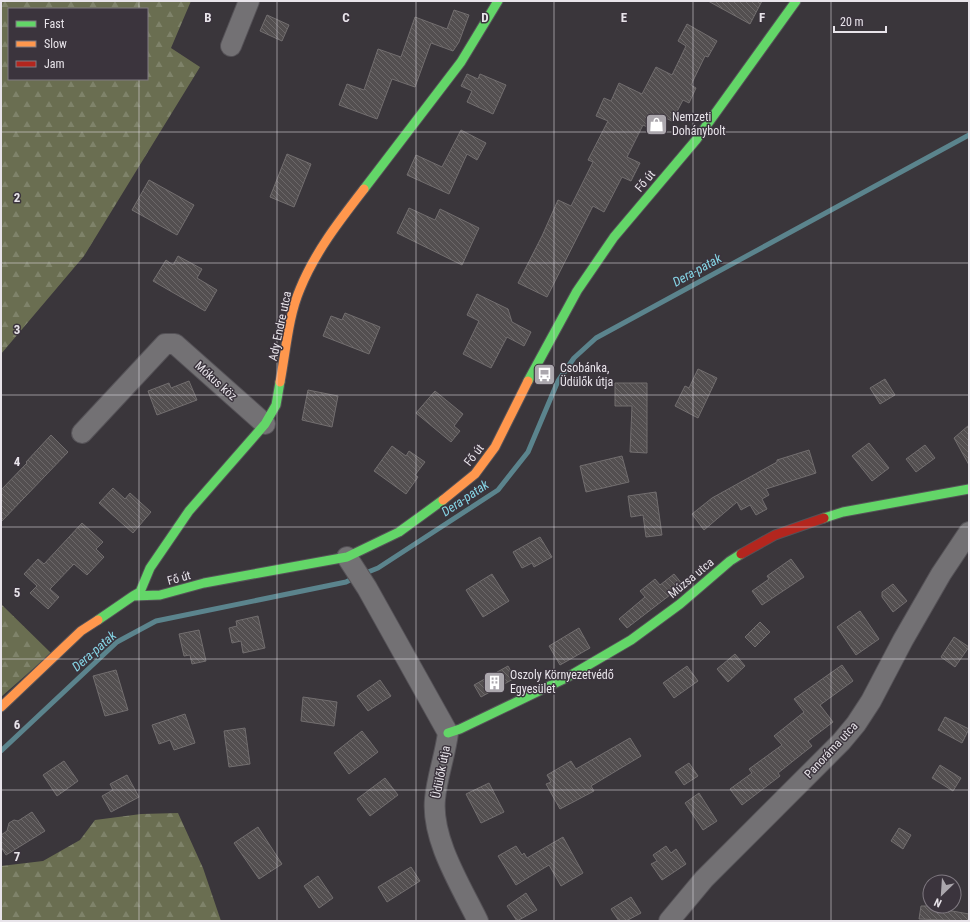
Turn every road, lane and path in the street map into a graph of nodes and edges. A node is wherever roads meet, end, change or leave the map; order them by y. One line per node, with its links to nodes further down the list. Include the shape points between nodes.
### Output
1 (249, 1): 4 (street)
2 (498, 1): 5 (street, Ady Endre utca, via 461,62 340,221 314,260 295,304 276,405)
3 (796, 1): 9 (street, Fő út, via 696,140 614,237 581,285 486,461 453,494)
4 (230, 46)
5 (265, 424): 6 (street, Mókus köz, via 175,344 165,344); 10 (street, Ady Endre utca, via 189,511 150,568 140,592)
6 (82, 433)
7 (969, 489): 12 (street, Múzsa utca, via 842,512 775,535 730,561 680,604 631,640 566,678)
8 (969, 532): 14 (street, Panoráma utca, via 941,574 856,724 704,879)
9 (350, 562): 10 (street, Fő út, via 204,583 160,595); 12 (street, Üdülők útja)
10 (133, 596): 11 (street, via 81,631)
11 (1, 707)
12 (448, 733): 13 (street, Üdülők útja, via 434,800 436,823 442,846)
13 (478, 921)
14 (669, 921)

